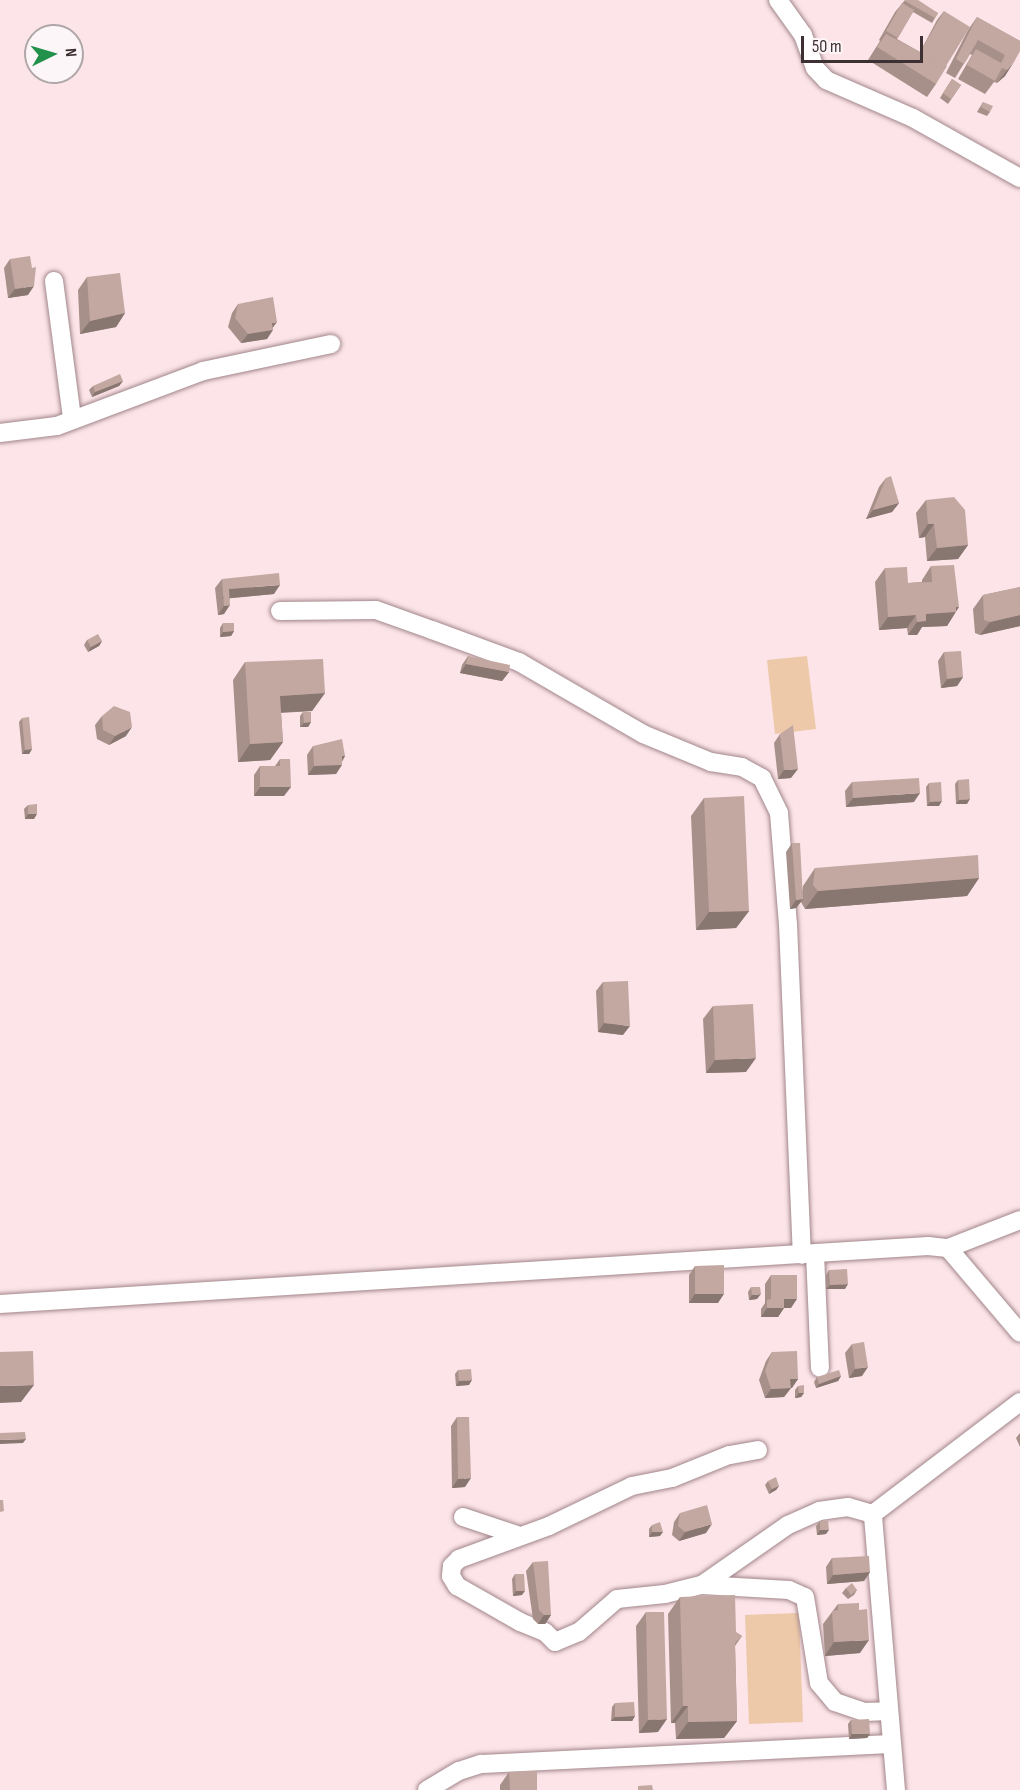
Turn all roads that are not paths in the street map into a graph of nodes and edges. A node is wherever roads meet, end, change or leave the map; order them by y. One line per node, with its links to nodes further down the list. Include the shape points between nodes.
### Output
1 (778, 0): 2 (street, via 803,35 815,68 826,80 913,118)
2 (1020, 178)
3 (54, 281): 5 (street)
4 (331, 344): 5 (street, via 203,372)
5 (72, 418): 6 (street, via 57,426)
6 (0, 433)
7 (280, 610): 10 (street, via 376,610 519,662 643,734 711,762 742,767 762,778 779,813)
8 (1020, 1220): 9 (street)
9 (948, 1248): 10 (street); 12 (street)
10 (808, 1254): 11 (street); 13 (street)
11 (0, 1304)
12 (1020, 1333)
13 (820, 1368)
14 (1020, 1402): 16 (street)
15 (758, 1450): 18 (street, via 729,1455 672,1478 632,1486 549,1526)
16 (873, 1514): 19 (street, via 848,1507 819,1511 788,1525); 20 (street)
17 (463, 1517): 18 (street)
18 (517, 1535): 19 (street, via 459,1559 452,1566 451,1576 457,1586 520,1623 545,1632 555,1642 579,1632 617,1599)
19 (702, 1586): 20 (street, via 789,1590 805,1597 819,1683 835,1702 864,1712)
20 (889, 1711): 21 (street)
21 (891, 1744): 22 (street, via 481,1764 459,1771); 23 (street)
22 (427, 1790)
23 (896, 1790)

